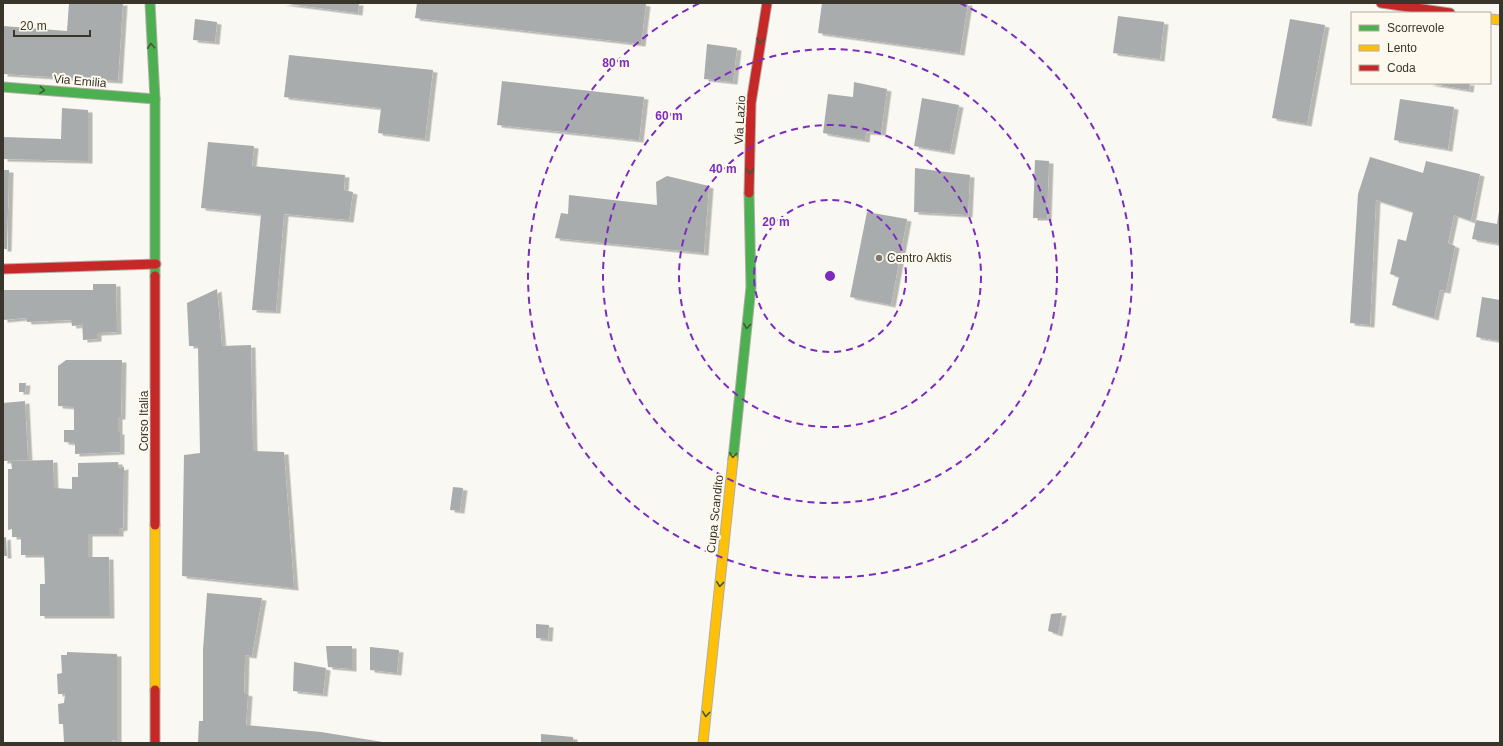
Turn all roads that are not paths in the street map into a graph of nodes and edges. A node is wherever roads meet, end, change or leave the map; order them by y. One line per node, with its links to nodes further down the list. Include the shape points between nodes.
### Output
1 (150, 3): 7 (street, Corso Italia, one-way to 1)
2 (767, 3): 10 (street, Via Lazio, one-way to 10, via 751,103)
3 (1381, 3): 4 (street)
4 (1443, 12)
5 (162, 44): 7 (street, Corso Italia)
6 (3, 87): 7 (street, Via Emilia, one-way to 7)
7 (155, 99): 8 (street, Corso Italia)
8 (156, 264): 9 (street); 11 (street, Corso Italia)
9 (3, 269)
10 (751, 287): 12 (street, Cupa Scandito, one-way to 12)
11 (155, 743)
12 (703, 743)

